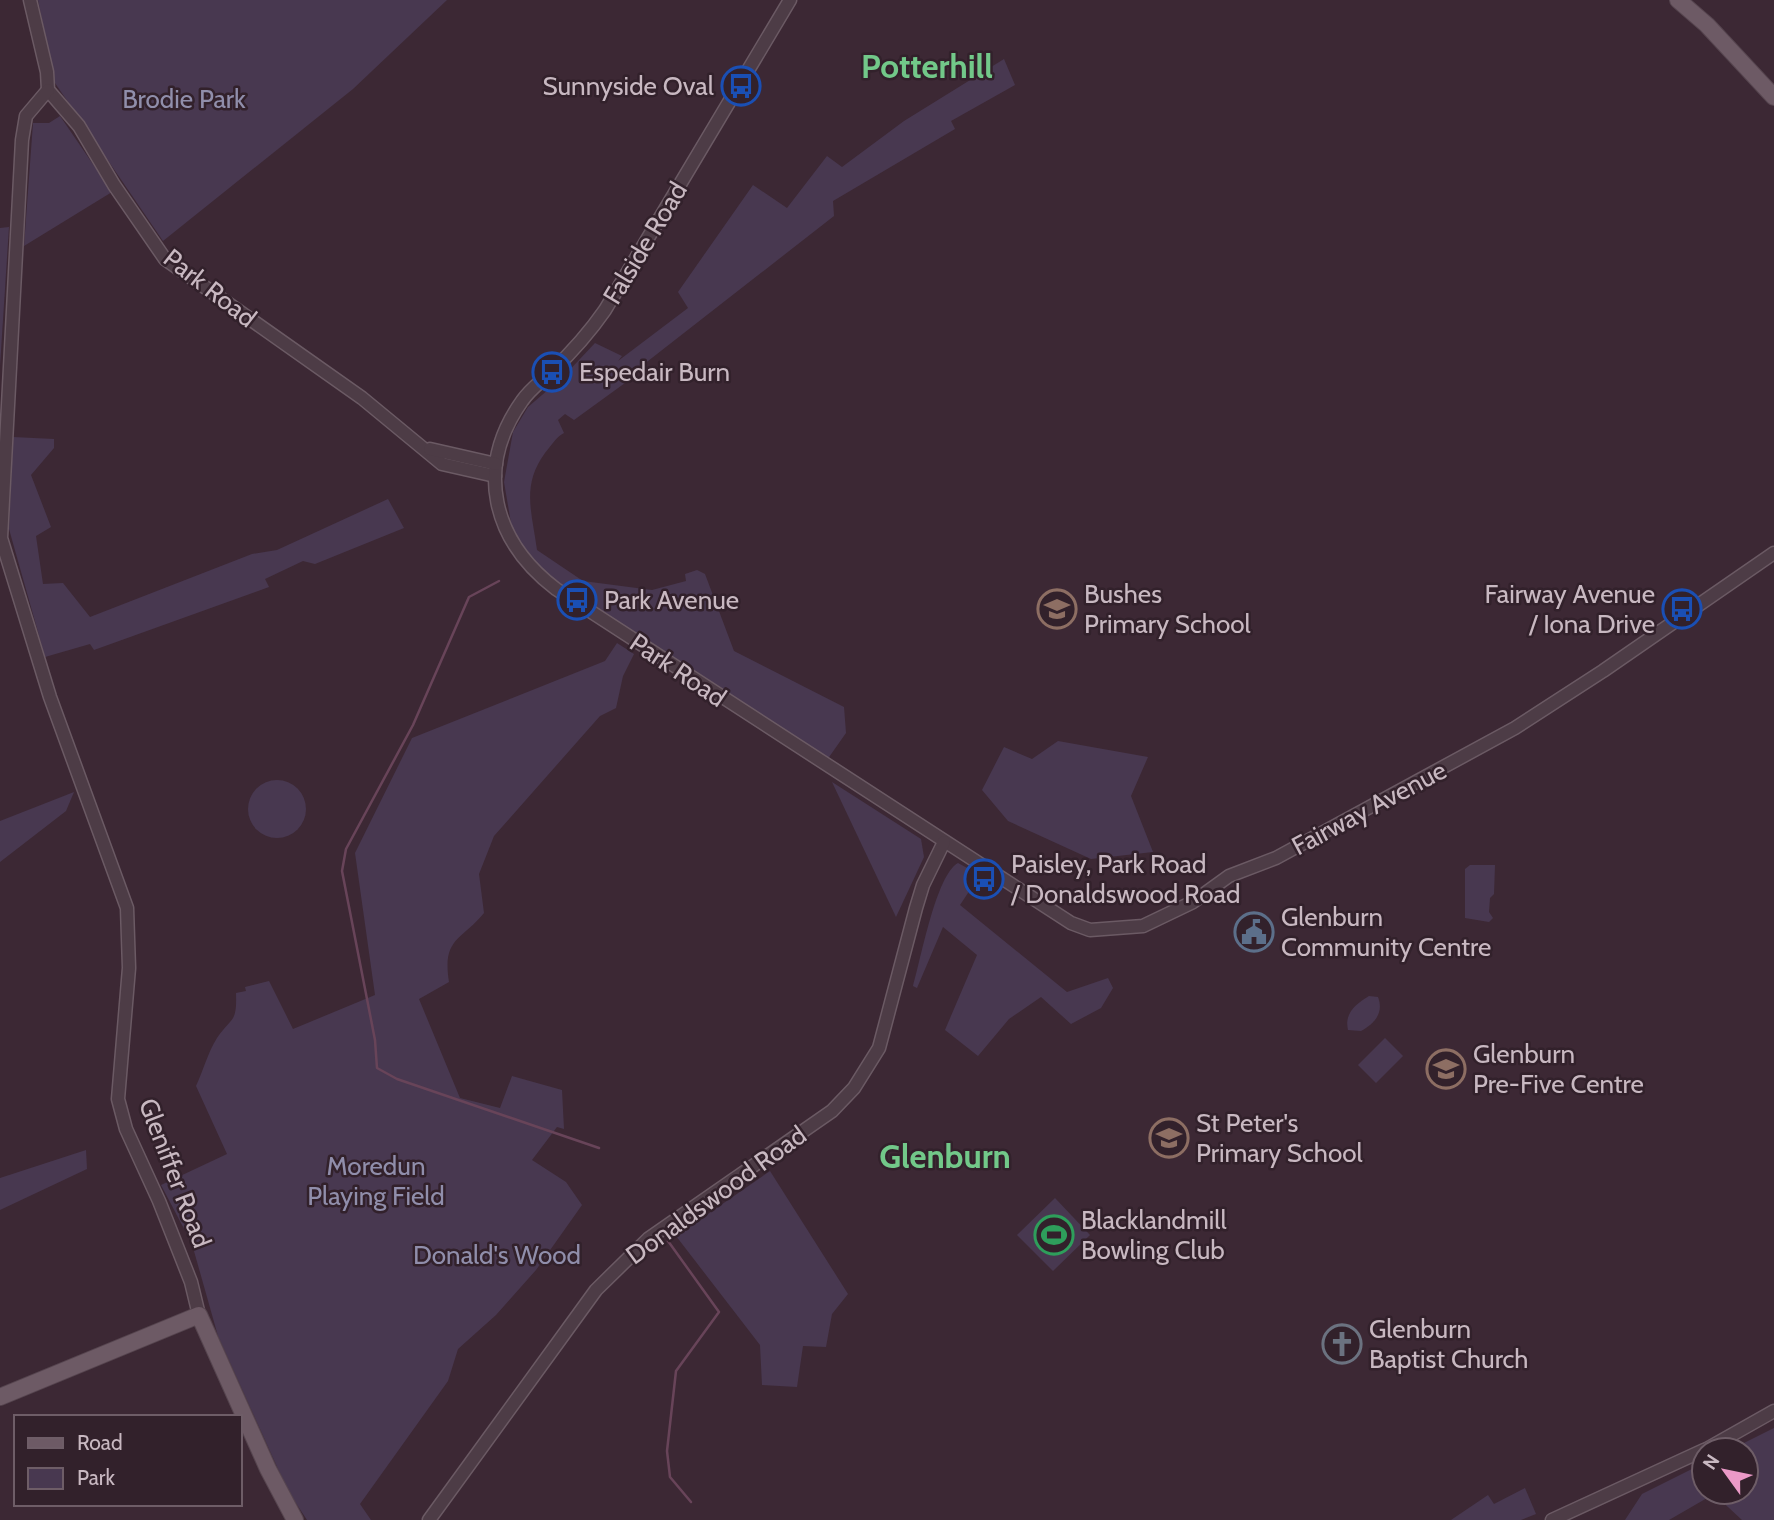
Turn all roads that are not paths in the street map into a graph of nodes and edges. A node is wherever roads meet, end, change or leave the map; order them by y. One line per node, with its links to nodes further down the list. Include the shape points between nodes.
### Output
1 (30, 0): 4 (street)
2 (790, 0): 6 (street, Falside Road, via 605,310 583,340 522,400 501,439)
3 (1684, 4): 5 (main road)
4 (48, 90): 6 (street, Park Road, via 79,127 165,259 362,398 442,464); 9 (street, Gleniffer Road, via 26,116 22,140 1,538 67,747 127,908 129,968 118,1099 126,1129 191,1282)
5 (1774, 97)
6 (495, 470): 8 (street, Park Road, via 504,529 541,578)
7 (1774, 553): 8 (street, Fairway Avenue, via 1515,728 1276,858 1229,876 1207,894 1143,926 1099,930 1071,923)
8 (944, 842): 15 (street, Donaldswood Road, via 923,885 879,1048 854,1088 832,1111 697,1203 623,1261 588,1301)
9 (199, 1315): 10 (main road); 14 (main road, Gleniffer Road)
10 (0, 1397)
11 (1774, 1411): 12 (street)
12 (1729, 1436)
13 (1690, 1456): 16 (street)
14 (295, 1520)
15 (429, 1520)
16 (1552, 1520)

